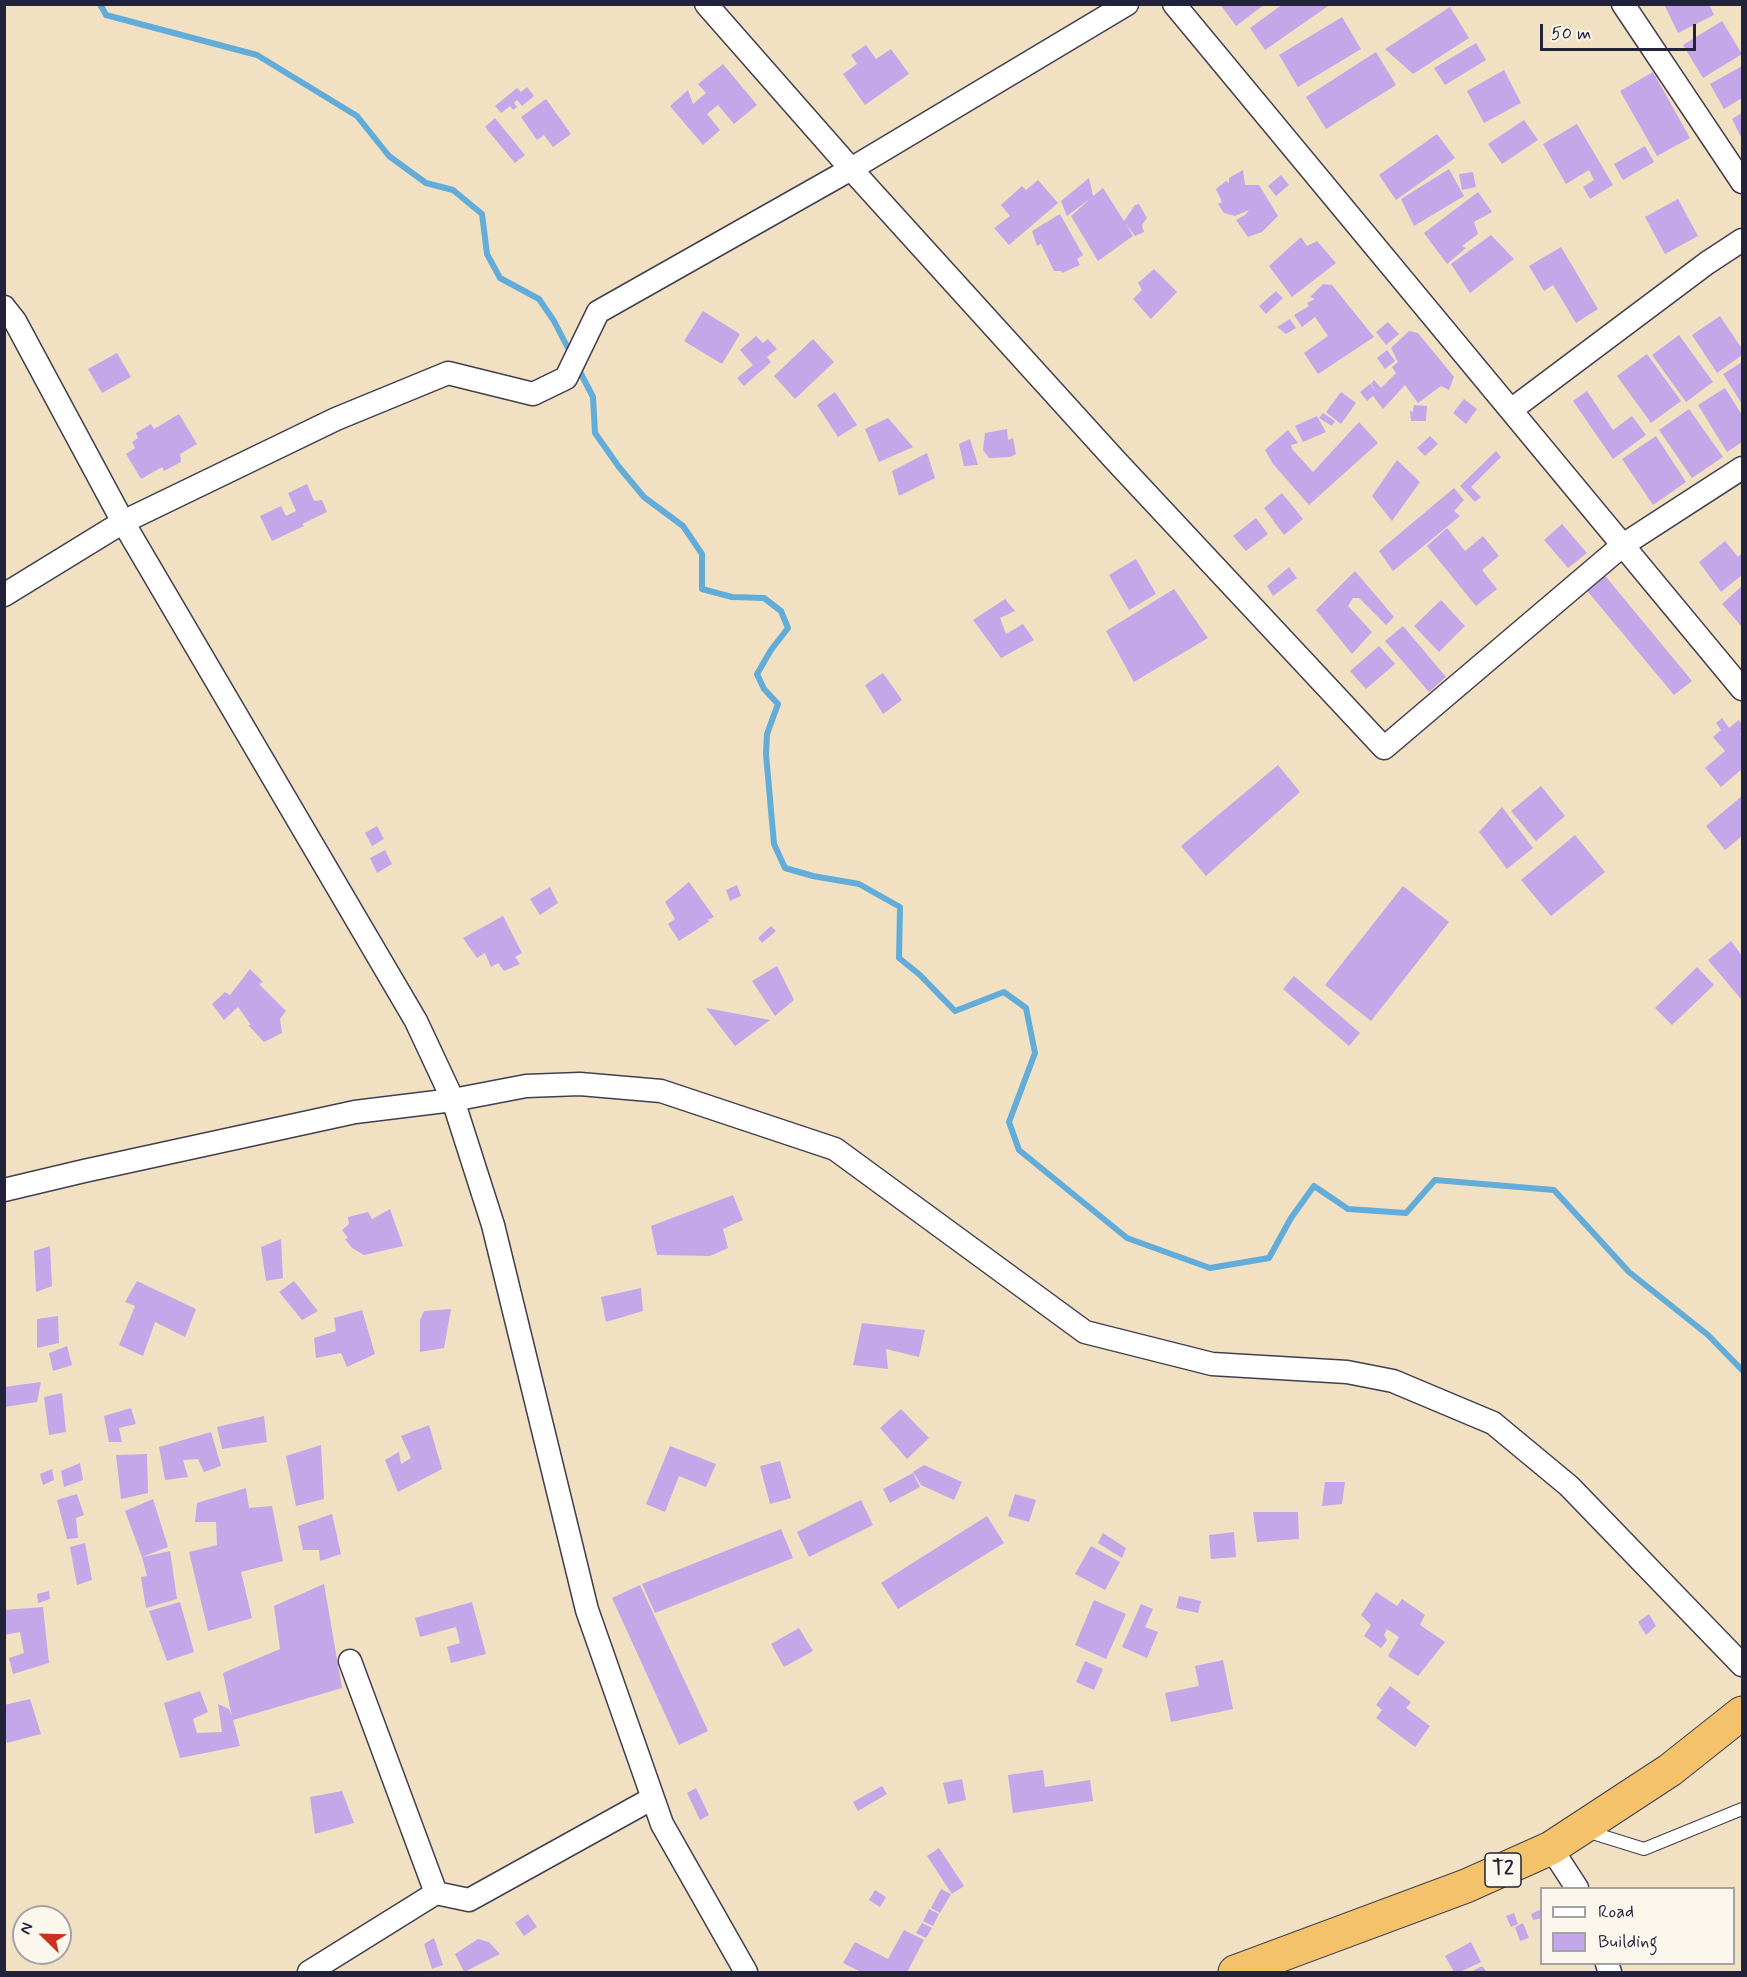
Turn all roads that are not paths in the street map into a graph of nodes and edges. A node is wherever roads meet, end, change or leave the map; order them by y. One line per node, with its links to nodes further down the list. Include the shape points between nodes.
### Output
1 (706, 4): 5 (street)
2 (1126, 4): 5 (street)
3 (1174, 4): 9 (street)
4 (1623, 4): 6 (street)
5 (851, 169): 11 (street, via 598,312 566,378 533,394 448,374 336,419); 12 (street, via 1384,748)
6 (1743, 182)
7 (1743, 240): 9 (street)
8 (4, 307): 11 (street)
9 (1511, 410): 12 (street)
10 (1743, 468): 12 (street)
11 (123, 522): 13 (street); 15 (street, via 416,1021)
12 (1623, 545): 14 (street)
13 (4, 596)
14 (1743, 689)
15 (453, 1100): 16 (street, via 355,1112); 18 (street, via 526,1086 580,1084 661,1091 835,1149 1085,1332 1212,1364 1347,1372 1393,1381 1493,1423 1569,1486); 20 (street, via 493,1225 588,1610)
16 (4, 1190)
17 (350, 1662): 25 (street)
18 (1743, 1665)
19 (1743, 1713): 22 (highway, T2, via 1670,1770)
20 (652, 1798): 25 (street, via 469,1900); 27 (street, via 662,1824)
21 (1743, 1809): 22 (lane, via 1644,1849)
22 (1582, 1830): 23 (highway, T2)
23 (1551, 1848): 24 (street); 28 (highway, T2, via 1466,1886)
24 (1576, 1887)
25 (436, 1893): 26 (street)
26 (309, 1972)
27 (746, 1972)
28 (1235, 1972)

